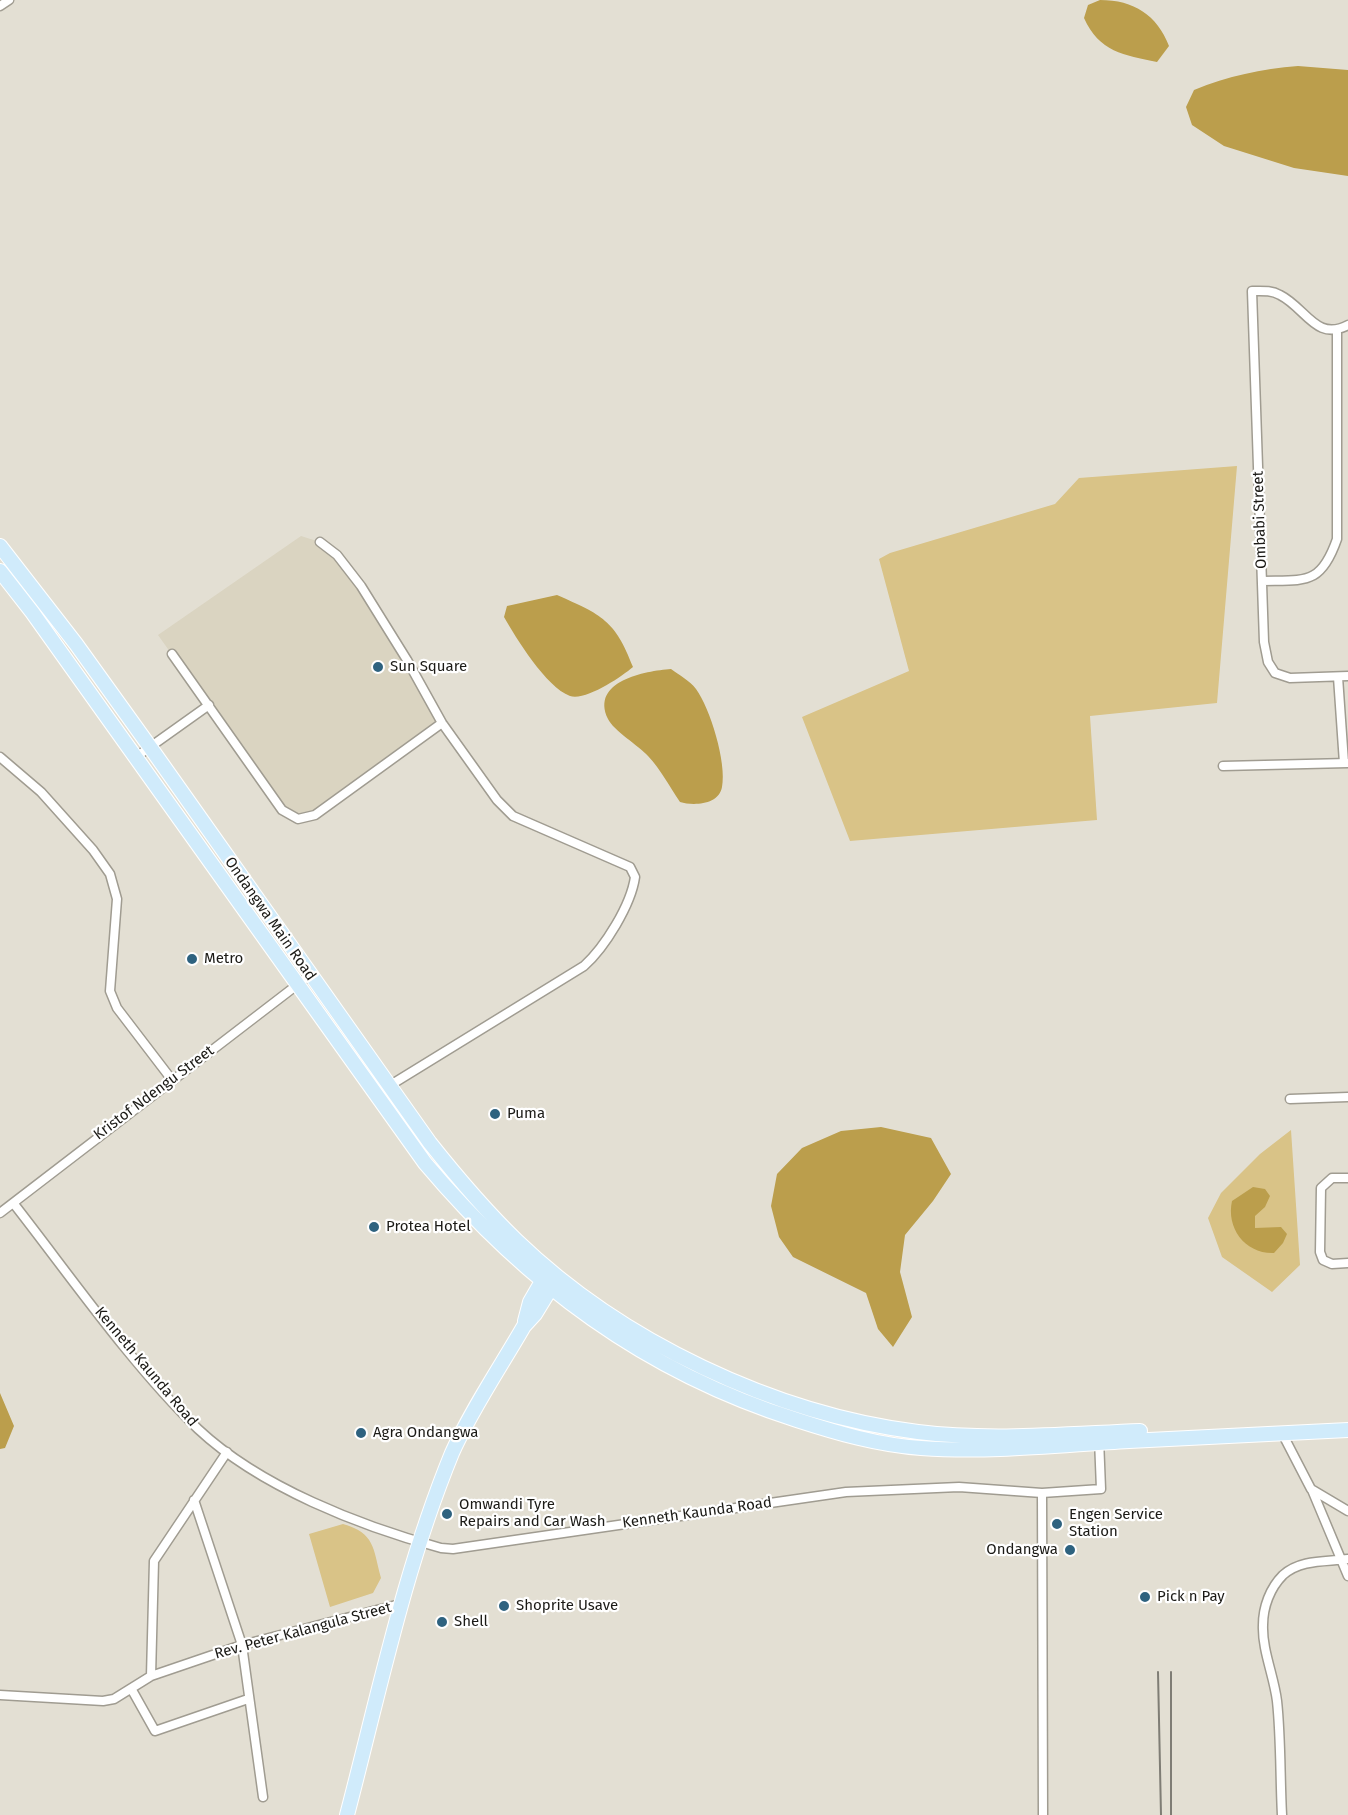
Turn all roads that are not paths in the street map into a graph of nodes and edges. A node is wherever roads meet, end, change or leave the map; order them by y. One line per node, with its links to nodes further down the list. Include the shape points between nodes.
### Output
1 (9, 0): 2 (street)
2 (0, 6)
3 (1348, 325): 4 (street)
4 (1337, 331): 5 (street); 9 (street, Ombabi Street, via 1324,330 1282,296 1252,291)
5 (1343, 473): 9 (street, via 1337,539 1324,570 1313,577)
6 (320, 542): 13 (street, via 337,555 361,586)
7 (0, 546): 14 (main road, Ondangwa Main Road)
8 (0, 571): 16 (main road, Ondangwa Main Road)
9 (1263, 581): 11 (street, Ombabi Street, via 1264,642 1275,673 1290,678)
10 (172, 654): 12 (street)
11 (1343, 676): 17 (street)
12 (209, 705): 13 (street, via 282,810 298,819 315,815); 14 (street)
13 (442, 723): 22 (street, via 497,800 513,816 630,867 635,877 601,951 584,966)
14 (150, 747): 16 (street); 19 (main road, Ondangwa Main Road)
15 (0, 757): 21 (street, via 41,792 110,874 117,899 110,991 117,1008)
16 (136, 757): 20 (main road, Ondangwa Main Road)
17 (1346, 763): 18 (street)
18 (1223, 766)
19 (309, 975): 20 (street, Kristof Ndengu Street); 22 (main road, Ondangwa Main Road)
20 (297, 984): 21 (street, Kristof Ndengu Street); 23 (main road, Ondangwa Main Road)
21 (172, 1080): 27 (street, Kristof Ndengu Street)
22 (389, 1086): 23 (street); 30 (main road, Ondangwa Main Road, via 457,1177 518,1242)
23 (376, 1095): 31 (main road, Ondangwa Main Road, via 446,1188)
24 (1348, 1097): 25 (street)
25 (1290, 1099)
26 (1348, 1178): 29 (street, via 1332,1178 1321,1188 1320,1252 1323,1260 1332,1264)
27 (14, 1204): 28 (street, Kristof Ndengu Street); 35 (street, Kenneth Kaunda Road, via 170,1399)
28 (0, 1214)
29 (1348, 1263)
30 (554, 1272): 31 (main road); 34 (main road, Ondangwa Main Road, via 650,1340 698,1365 787,1401 916,1432)
31 (546, 1286): 34 (main road, Ondangwa Main Road, via 605,1329 696,1380 741,1401 819,1427 889,1445 931,1449 1015,1449); 40 (main road, via 530,1302 524,1326 454,1450)
32 (1348, 1430): 33 (main road)
33 (1282, 1433): 34 (main road); 36 (street)
34 (1099, 1439): 37 (street, Kenneth Kaunda Road, via 1101,1489)
35 (227, 1452): 38 (street); 40 (street, Kenneth Kaunda Road, via 308,1499)
36 (1311, 1489): 39 (street); 41 (street)
37 (1042, 1493): 40 (street, Kenneth Kaunda Road, via 958,1487 846,1492 453,1549); 51 (street)
38 (194, 1500): 44 (street); 45 (street, via 154,1561)
39 (1348, 1512)
40 (420, 1542): 43 (main road)
41 (1344, 1560): 42 (street); 52 (street, via 1294,1567 1270,1592 1265,1607 1262,1626 1277,1701)
42 (1348, 1576)
43 (400, 1604): 44 (street, Rev. Peter Kalangula Street); 50 (main road)
44 (242, 1645): 45 (street, Rev. Peter Kalangula Street); 48 (street)
45 (151, 1676): 46 (street, Rev. Peter Kalangula Street)
46 (132, 1690): 47 (street, Rev. Peter Kalangula Street, via 103,1701); 48 (street, via 155,1731)
47 (0, 1695)
48 (248, 1699): 49 (street)
49 (263, 1797)
50 (347, 1815)
51 (1043, 1815)
52 (1282, 1815)

